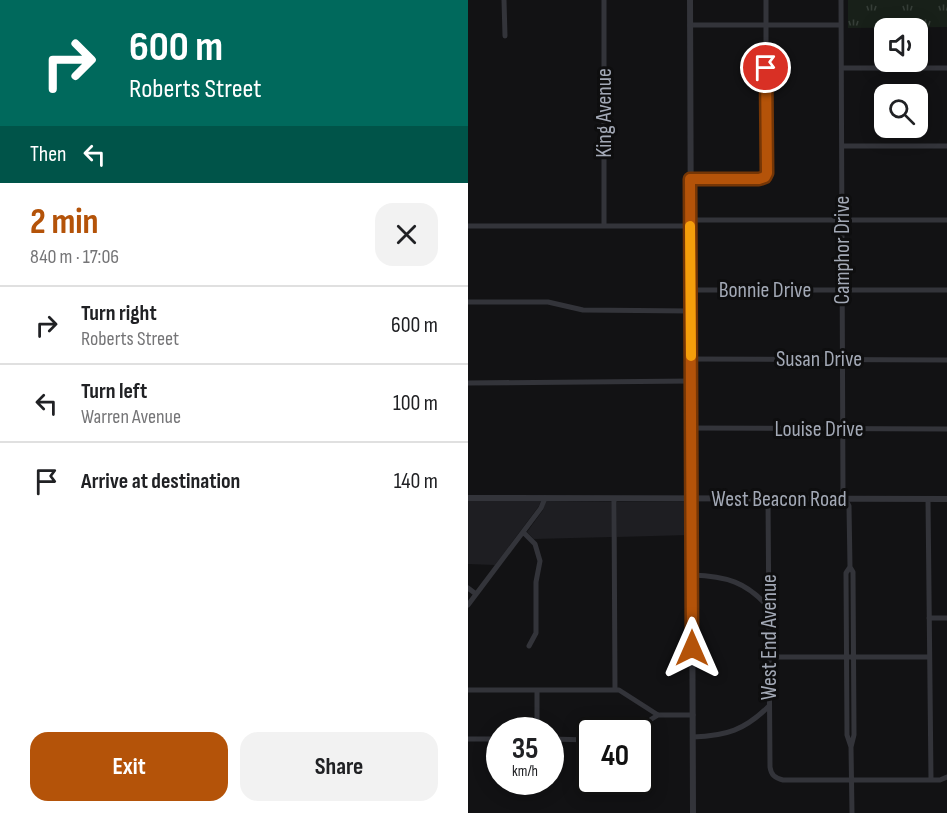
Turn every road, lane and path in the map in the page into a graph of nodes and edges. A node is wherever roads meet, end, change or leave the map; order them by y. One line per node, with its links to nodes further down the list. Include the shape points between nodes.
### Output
1 (504, 0): 9 (street)
2 (604, 0): 18 (street, King Avenue)
3 (690, 0): 6 (street)
4 (766, 0): 7 (street)
5 (841, 0): 8 (street, Camphor Drive)
6 (690, 25): 7 (street); 14 (street)
7 (766, 26): 8 (street); 14 (street, via 767,173 759,179)
8 (841, 26): 10 (street, Camphor Drive)
9 (505, 36)
10 (842, 68): 11 (street); 12 (street, Camphor Drive)
11 (947, 68)
12 (842, 146): 13 (street); 15 (street, Camphor Drive)
13 (947, 146)
14 (690, 179): 17 (street)
15 (842, 220): 16 (street); 17 (street, via 695,220); 21 (street, Camphor Drive)
16 (947, 220)
17 (690, 224): 18 (street); 20 (street)
18 (604, 225): 19 (street)
19 (468, 226)
20 (691, 290): 21 (street, Bonnie Drive); 24 (street)
21 (843, 290): 22 (street, Bonnie Drive); 26 (street, Camphor Drive)
22 (947, 290)
23 (468, 302): 24 (street, Bonnie Drive, via 548,302 583,310)
24 (691, 311): 25 (street)
25 (691, 359): 26 (street, Susan Drive); 28 (street)
26 (843, 360): 27 (street, Susan Drive); 31 (street, Camphor Drive)
27 (947, 360)
28 (692, 381): 29 (street); 30 (street)
29 (468, 383)
30 (691, 428): 31 (street, Louise Drive); 36 (street)
31 (843, 429): 32 (street, Louise Drive); 38 (street, Camphor Drive)
32 (947, 429)
33 (468, 498): 34 (street, West Beacon Road)
34 (544, 498): 35 (street, West Beacon Road); 41 (street)
35 (614, 499): 36 (street, West Beacon Road); 55 (street)
36 (692, 499): 37 (street, West Beacon Road); 42 (street)
37 (768, 499): 38 (street, West Beacon Road); 46 (street, West End Avenue)
38 (846, 499): 39 (street, West Beacon Road); 51 (street, Camphor Drive, via 853,572)
39 (928, 499): 40 (street, West Beacon Road); 47 (street)
40 (947, 499)
41 (524, 532): 44 (street); 49 (street, via 535,544 540,561 536,633)
42 (692, 575): 46 (street, via 736,582); 58 (street)
43 (468, 588): 44 (street)
44 (476, 594): 45 (street)
45 (468, 605)
46 (769, 608): 50 (street, West End Avenue)
47 (929, 618): 48 (street); 52 (street)
48 (947, 618)
49 (529, 646)
50 (769, 657): 51 (street); 56 (street, West End Avenue)
51 (850, 657): 52 (street); 65 (street, Camphor Drive)
52 (929, 657): 66 (street)
53 (468, 690): 54 (street)
54 (537, 690): 55 (street); 59 (street)
55 (615, 690): 57 (street)
56 (769, 706): 61 (street, via 736,730); 65 (street, West End Avenue, via 772,774 783,780)
57 (658, 715): 58 (street); 60 (street)
58 (693, 715): 61 (street)
59 (537, 717)
60 (654, 718)
61 (693, 737): 67 (street)
62 (468, 739): 63 (street)
63 (486, 739)
64 (947, 777): 66 (street)
65 (852, 780): 66 (street); 68 (street, Camphor Drive)
66 (931, 780)
67 (693, 813)
68 (852, 813)

